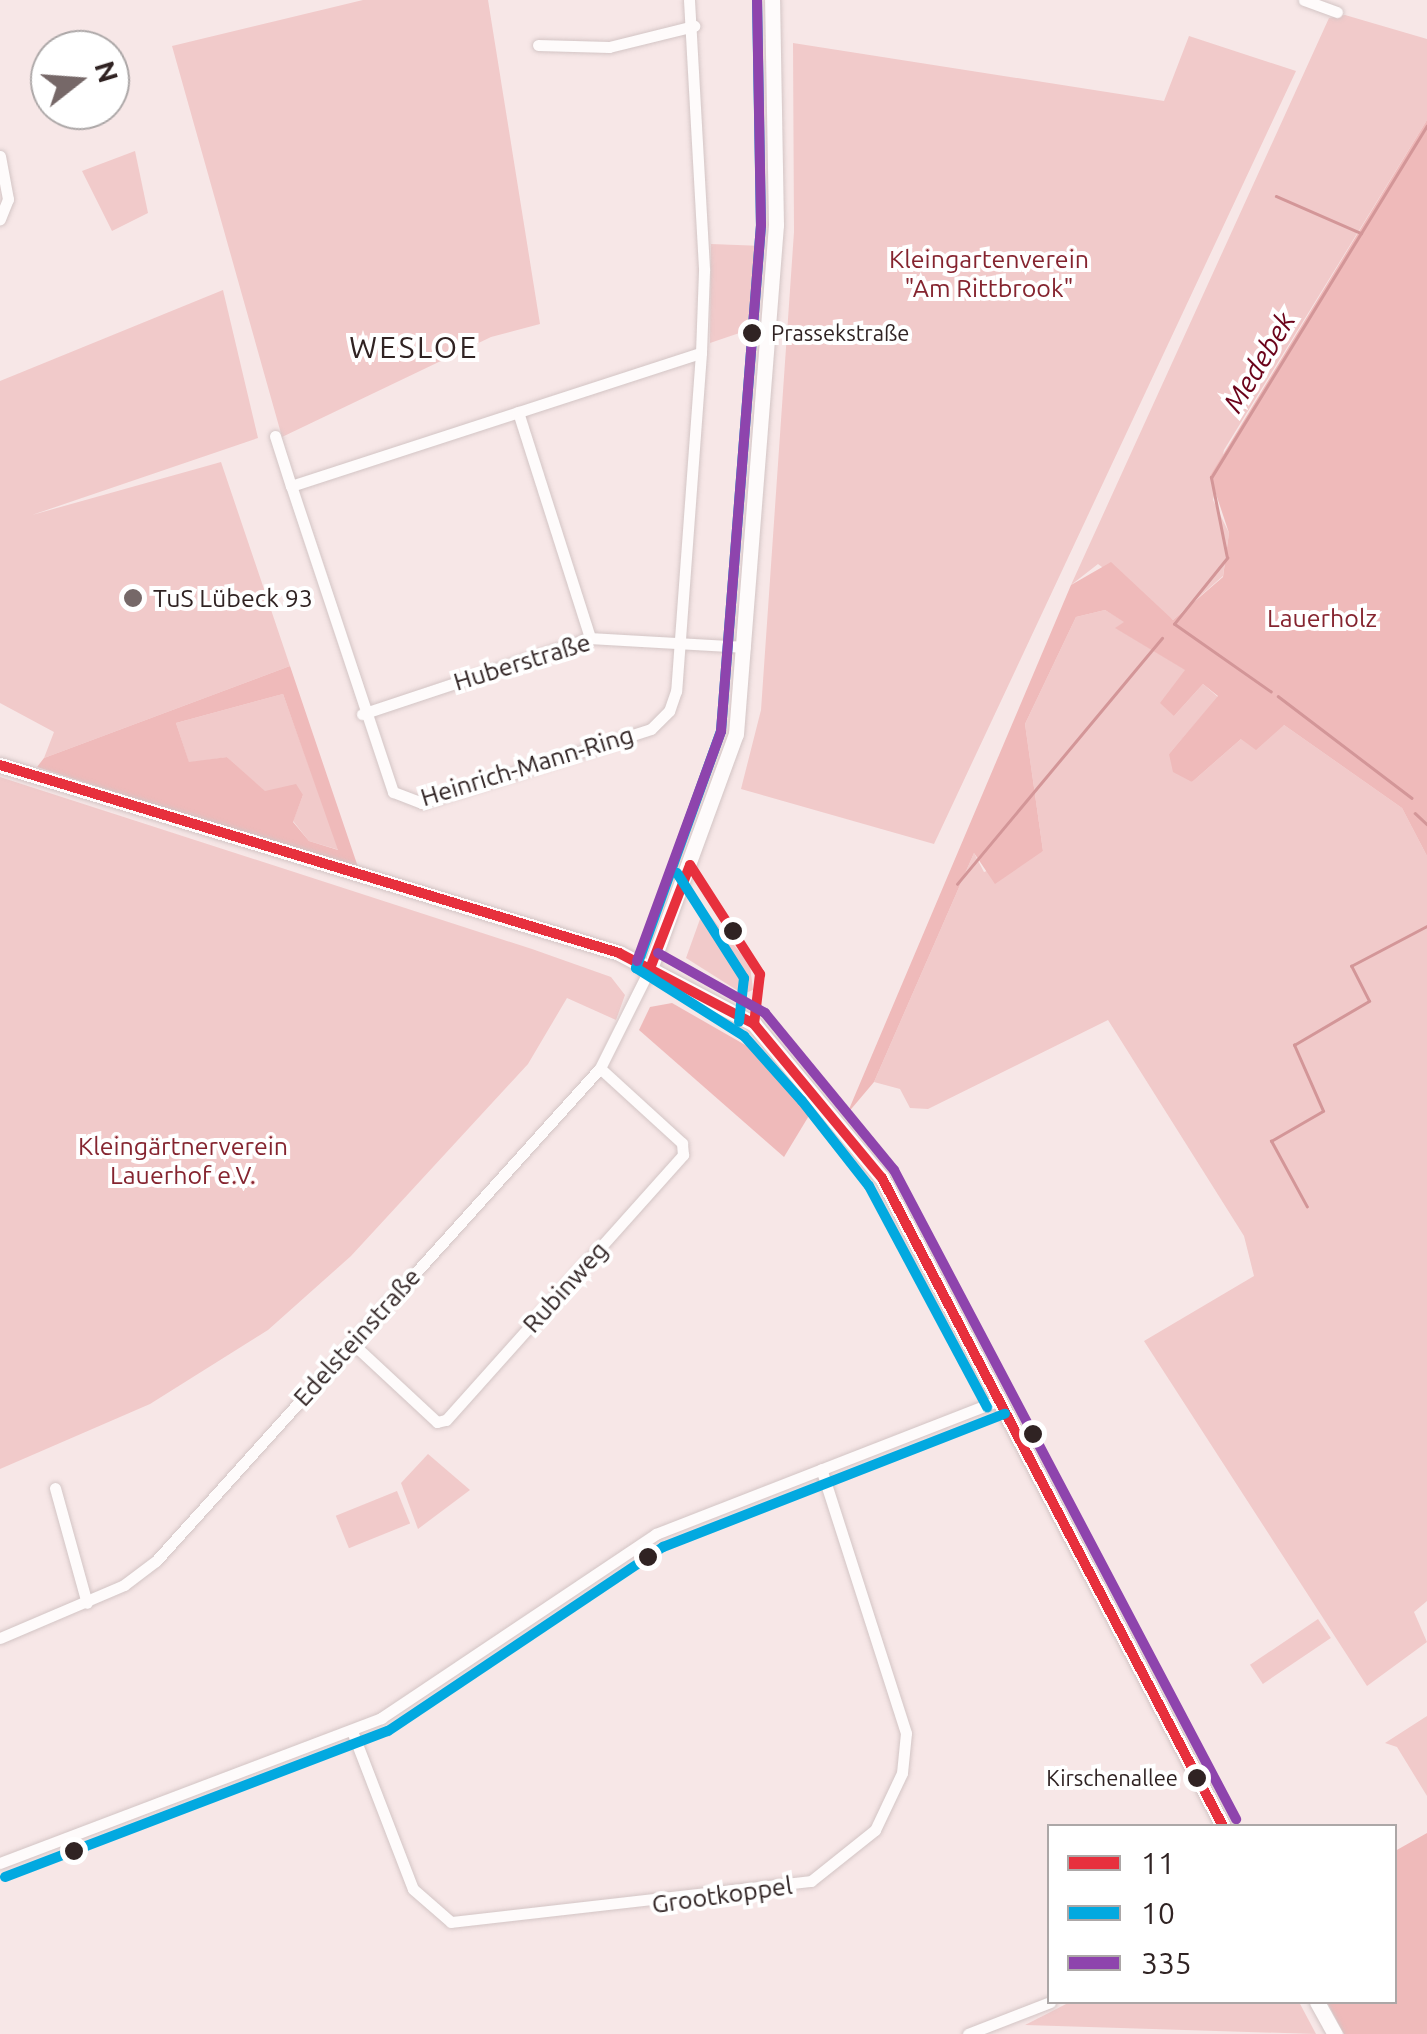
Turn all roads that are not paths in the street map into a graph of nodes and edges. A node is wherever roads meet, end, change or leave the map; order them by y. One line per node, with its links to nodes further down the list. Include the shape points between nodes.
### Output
1 (690, 0): 5 (street)
2 (772, 0): 15 (main road, via 776,224)
3 (1304, 0): 4 (street)
4 (1337, 12)
5 (694, 26): 6 (street, via 609,47); 9 (street)
6 (538, 46)
7 (0, 156): 8 (street, via 8,199)
8 (0, 220)
9 (700, 353): 10 (street); 14 (street)
10 (518, 412): 12 (street); 13 (street)
11 (275, 436): 12 (street, Heinrich-Mann-Ring)
12 (291, 486): 16 (street, Heinrich-Mann-Ring)
13 (590, 638): 14 (street, Huberstraße); 16 (street, Huberstraße)
14 (679, 642): 15 (street, Huberstraße); 16 (street, Heinrich-Mann-Ring, via 676,691 652,729 422,802 385,781)
15 (745, 648): 18 (main road, via 718,796)
16 (362, 714)
17 (0, 764): 18 (main road)
18 (651, 966): 19 (street, Edelsteinstraße); 21 (main road, via 754,1024 840,1123 882,1178)
19 (600, 1068): 20 (street, Edelsteinstraße); 20 (street, Rubinweg, via 684,1148 441,1422)
20 (352, 1343): 24 (street, Edelsteinstraße, via 156,1560)
21 (1000, 1400): 22 (street); 27 (main road)
22 (821, 1469): 26 (street, via 642,1541 444,1682); 26 (street, Grootkoppel, via 906,1734 886,1813 821,1876 781,1891 461,1925 412,1889)
23 (54, 1488): 24 (street)
24 (86, 1603): 25 (street, Edelsteinstraße)
25 (0, 1638)
26 (352, 1730): 28 (street)
27 (1221, 1824)
28 (0, 1863)
29 (1047, 2003): 31 (street)
30 (1318, 2004): 32 (main road)
31 (968, 2034)
32 (1335, 2034)

